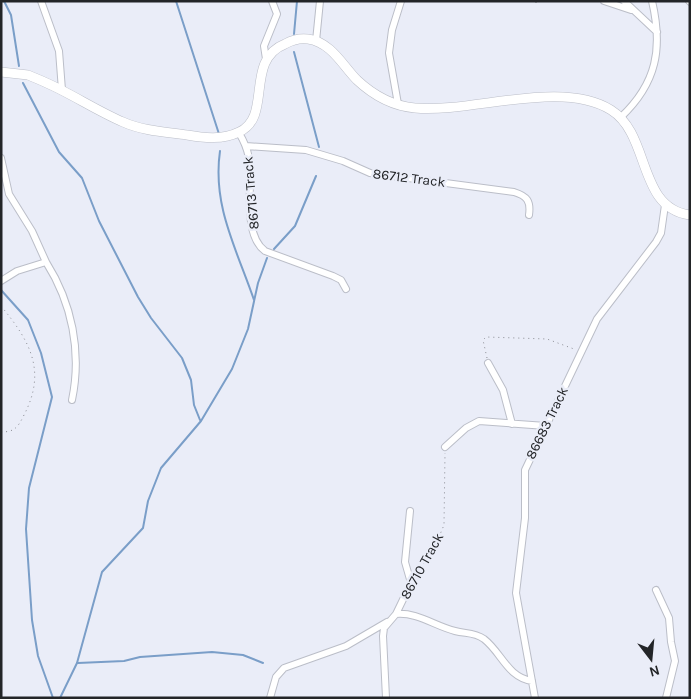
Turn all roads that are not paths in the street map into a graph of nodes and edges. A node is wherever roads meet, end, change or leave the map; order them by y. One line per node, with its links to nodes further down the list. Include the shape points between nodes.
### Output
1 (41, 1): 13 (street, via 59,51)
2 (272, 1): 11 (street, via 277,14 264,46)
3 (320, 1): 10 (street)
4 (401, 1): 14 (street, via 389,53)
5 (604, 1): 8 (street)
6 (624, 1): 8 (street)
7 (652, 1): 9 (street)
8 (635, 11): 9 (street)
9 (658, 33): 15 (street, via 658,53 648,80)
10 (316, 41): 11 (street, via 300,39 289,42 279,46); 14 (street, via 329,49 366,88)
11 (266, 59): 16 (street, via 256,110 252,120)
12 (1, 72): 13 (street, via 28,75)
13 (62, 90): 16 (street, via 124,123 143,128 214,138)
14 (398, 104): 15 (street, via 432,108 568,97 600,104)
15 (620, 117): 19 (street, via 638,143 652,186)
16 (239, 133): 17 (street, 86713 Track)
17 (246, 146): 20 (street, 86712 Track, via 306,150 343,161 370,174 514,192 529,202); 24 (street, 86713 Track, via 253,232 259,246 334,276)
18 (1, 158): 22 (street, via 9,194 32,231)
19 (665, 205): 21 (street); 28 (street, 86683 Track, via 661,233 605,306)
20 (528, 215)
21 (690, 215)
22 (46, 262): 23 (street, via 17,271); 26 (street, via 66,302 76,351)
23 (1, 281)
24 (346, 289)
25 (488, 363): 27 (street, via 503,390)
26 (72, 400)
27 (512, 424): 28 (street); 29 (street, via 479,421)
28 (546, 426): 34 (street, 86683 Track, via 525,470 525,518 516,581)
29 (445, 447)
30 (410, 511): 32 (street, 86710 Track, via 405,562 411,583)
31 (656, 590): 38 (street, via 669,618 676,661)
32 (396, 614): 33 (street, 86710 Track); 34 (street, via 476,634 491,645 519,678)
33 (388, 622): 35 (street, 86710 Track, via 346,646 284,668 276,677); 36 (street, via 383,636)
34 (532, 681): 37 (street, 86683 Track)
35 (270, 698)
36 (386, 698)
37 (535, 698)
38 (666, 698)

